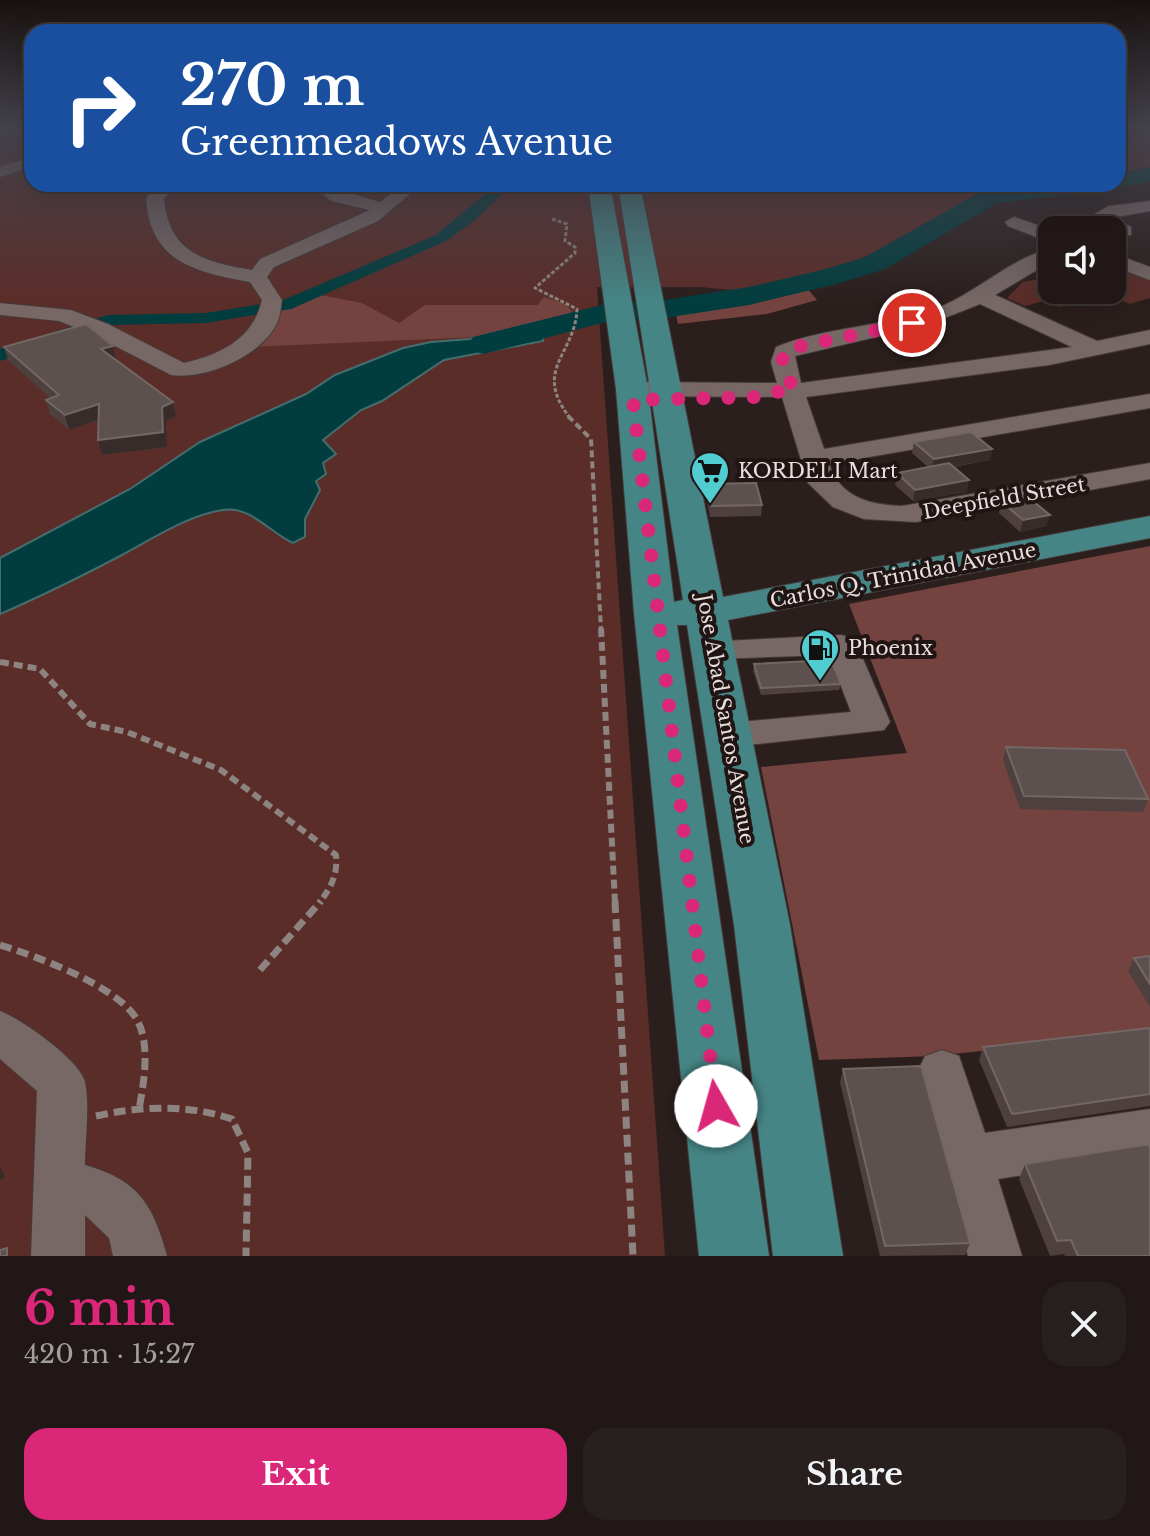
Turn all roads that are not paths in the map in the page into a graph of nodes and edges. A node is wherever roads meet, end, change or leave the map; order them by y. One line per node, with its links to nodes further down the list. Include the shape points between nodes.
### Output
1 (161, 192): 16 (street, via 155,198 154,221 173,249 223,272)
2 (330, 192): 7 (street)
3 (404, 192): 7 (street)
4 (600, 192): 23 (main road, Jose Abad Santos Avenue)
5 (630, 192): 22 (main road, Jose Abad Santos Avenue)
6 (1150, 206): 8 (street)
7 (383, 208): 16 (street, via 267,263)
8 (1100, 216)
9 (1014, 222): 12 (street)
10 (1150, 222): 11 (street)
11 (1126, 230)
12 (1038, 231)
13 (1038, 259): 17 (street)
14 (1126, 265): 15 (street)
15 (1150, 274)
16 (257, 277): 18 (street, via 272,300 267,323 255,338 199,368 171,368 91,326 52,313)
17 (980, 296): 20 (street); 21 (street, via 912,323 784,352)
18 (0, 309)
19 (1150, 337): 20 (street)
20 (1095, 349): 21 (street)
21 (783, 391): 22 (street, via 758,397); 25 (street)
22 (668, 394): 23 (street); 28 (main road, Jose Abad Santos Avenue)
23 (633, 395): 28 (main road, Jose Abad Santos Avenue)
24 (1150, 401): 25 (street)
25 (816, 458): 26 (street, Deepfield Street, via 822,483 836,499 858,511 885,515 916,514)
26 (1150, 471)
27 (1150, 527): 28 (main road, Carlos Q. Trinidad Avenue)
28 (692, 625): 29 (main road, Jose Abad Santos Avenue); 29 (street, via 841,645 872,722); 37 (main road, Jose Abad Santos Avenue)
29 (729, 735): 38 (main road, Jose Abad Santos Avenue, via 762,925)
30 (0, 1031): 34 (street, via 61,1082)
31 (942, 1071): 33 (street)
32 (1150, 1132): 33 (street)
33 (965, 1160): 39 (street)
34 (60, 1182): 35 (street); 36 (street, via 98,1193 132,1224)
35 (58, 1256)
36 (140, 1256)
37 (734, 1256)
38 (808, 1256)
39 (995, 1256)

